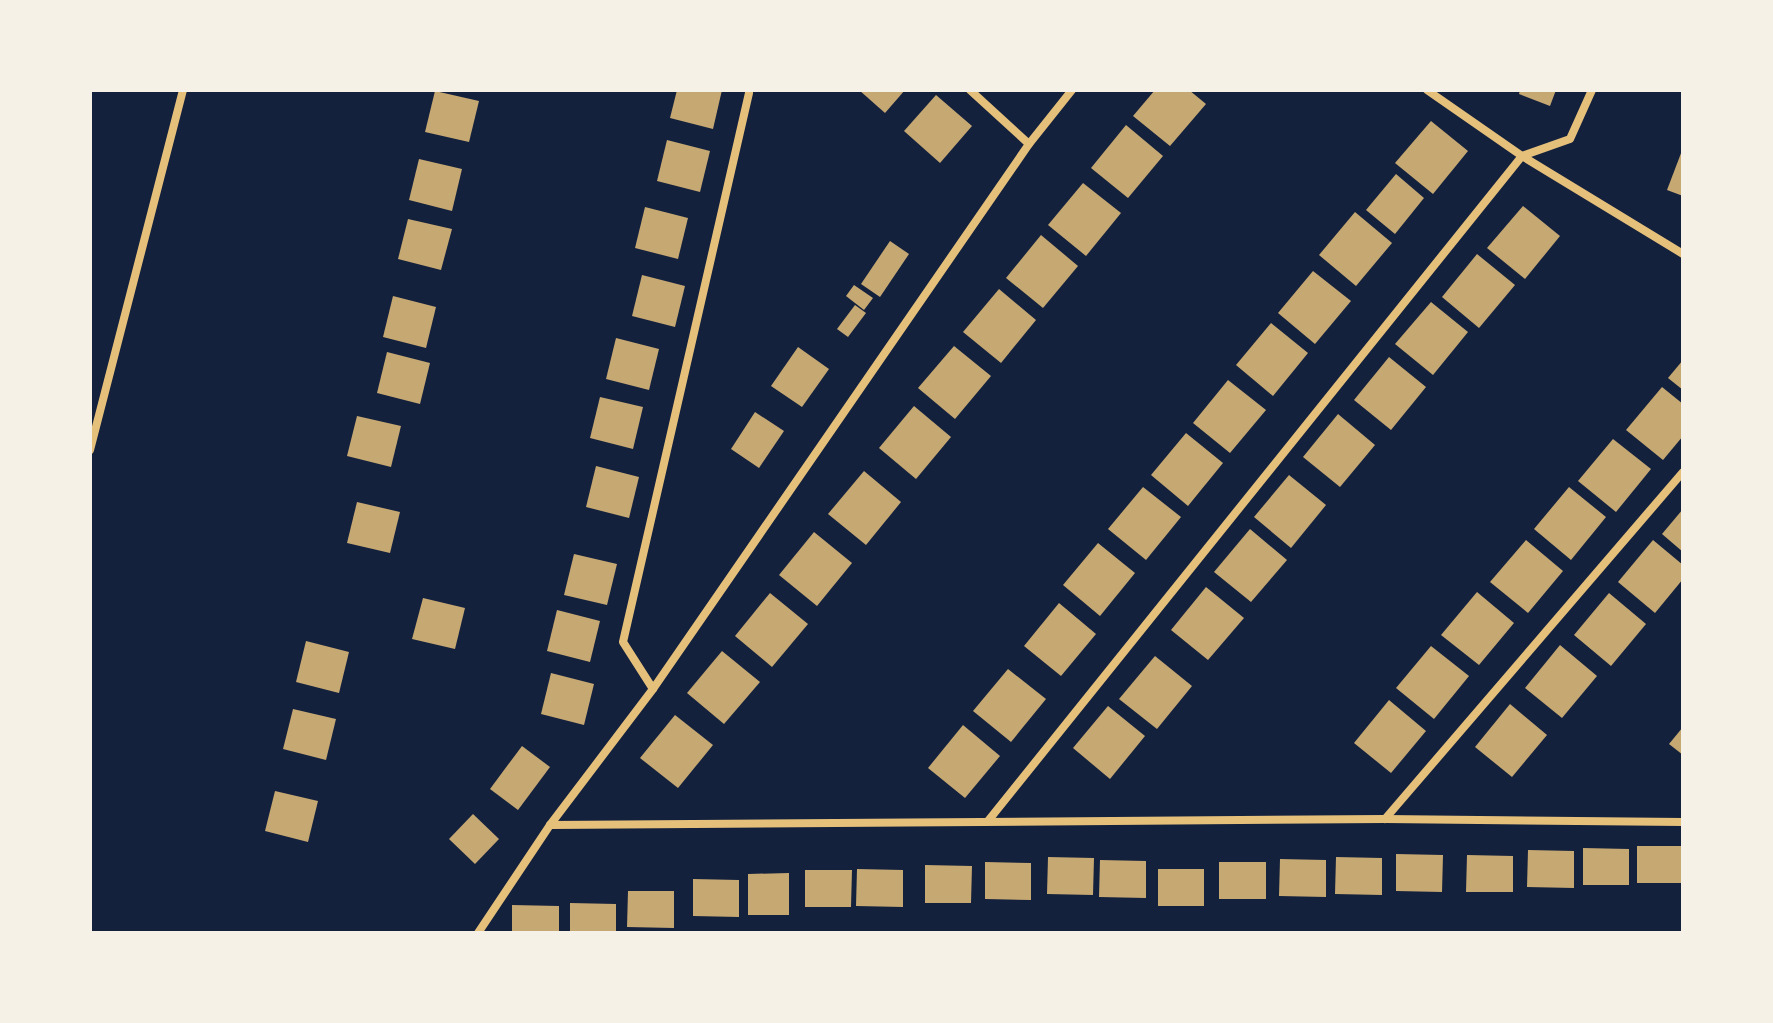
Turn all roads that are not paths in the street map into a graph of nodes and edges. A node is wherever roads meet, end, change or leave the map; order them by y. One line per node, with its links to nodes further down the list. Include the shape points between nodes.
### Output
1 (183, 90): 10 (street)
2 (970, 90): 7 (street)
3 (1072, 90): 7 (street)
4 (1427, 90): 8 (street)
5 (1592, 90): 8 (street, via 1570,139)
6 (749, 93): 12 (street, via 623,642)
7 (1029, 144): 12 (street)
8 (1522, 156): 9 (street); 14 (street)
9 (1683, 254)
10 (90, 450)
11 (1683, 472): 13 (street)
12 (653, 689): 16 (street)
13 (1385, 819): 14 (street); 15 (street)
14 (988, 821): 16 (street)
15 (1683, 822)
16 (550, 825): 17 (street)
17 (478, 933)

